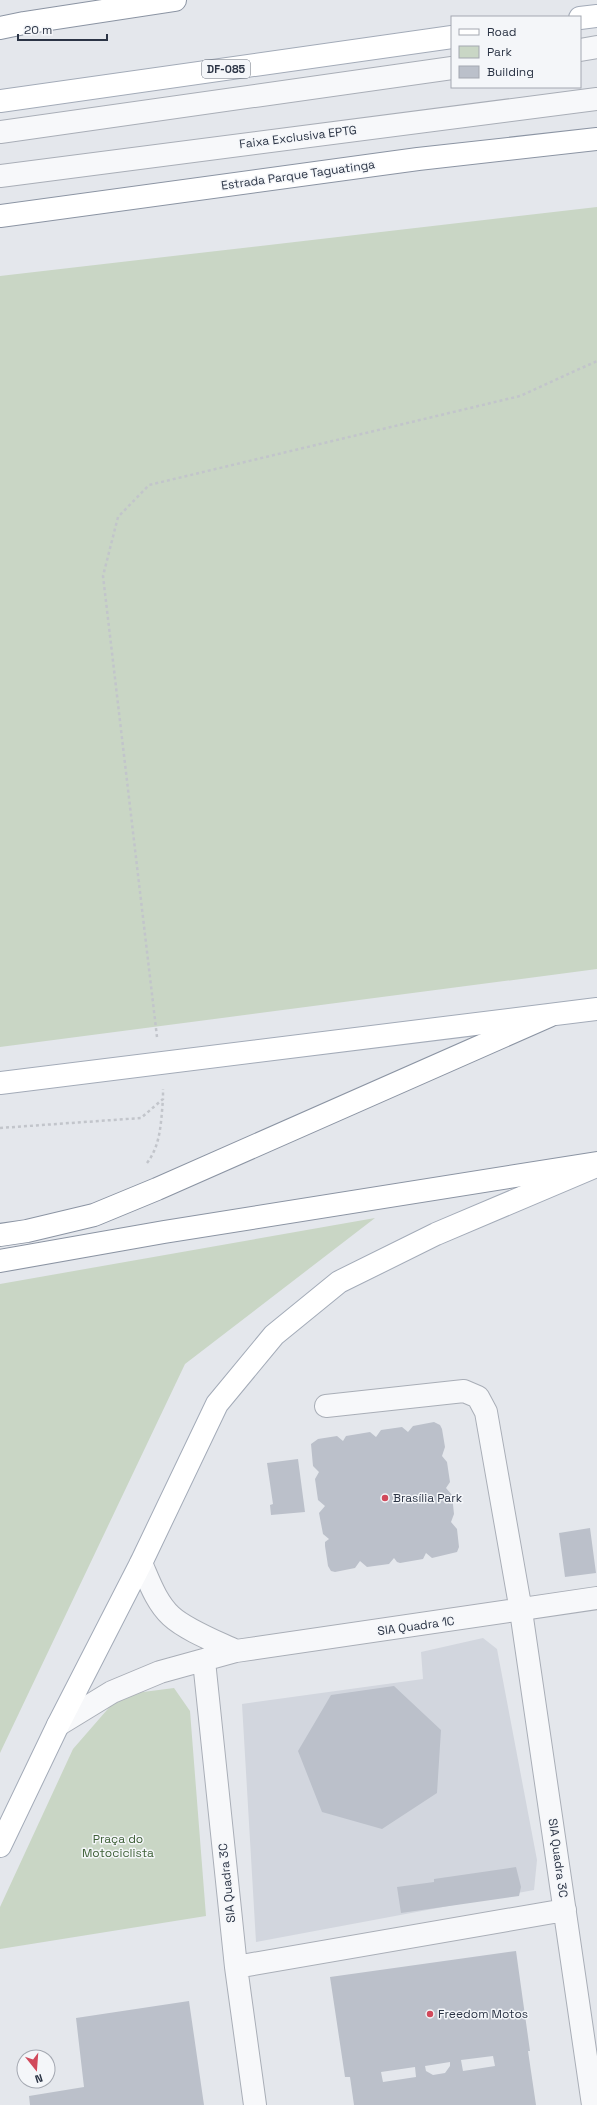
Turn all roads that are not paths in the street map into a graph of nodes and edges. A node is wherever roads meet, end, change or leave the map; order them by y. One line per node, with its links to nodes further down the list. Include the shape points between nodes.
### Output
1 (175, 0): 2 (main road)
2 (150, 2): 5 (main road)
3 (597, 16): 4 (main road)
4 (581, 18)
5 (0, 28)
6 (451, 37): 11 (main road, DF-085)
7 (597, 48): 8 (street)
8 (581, 50)
9 (451, 68): 12 (street)
10 (597, 99): 14 (street, Faixa Exclusiva EPTG)
11 (0, 101)
12 (0, 132)
13 (597, 139): 15 (main road, Estrada Parque Taguatinga, via 418,159)
14 (0, 176)
15 (0, 216)
16 (597, 1009): 17 (main road)
17 (549, 1016): 18 (main road); 20 (main road, via 94,1215)
18 (0, 1083)
19 (597, 1165): 21 (main road, via 164,1232); 23 (main road, via 436,1234 339,1282 274,1335 217,1404)
20 (0, 1236)
21 (0, 1261)
22 (326, 1406): 25 (street, SIA Quadra 3C, via 464,1391 478,1397 486,1412)
23 (141, 1563): 26 (street, via 156,1596 172,1616); 28 (main road)
24 (597, 1598): 25 (street, SIA Quadra 1C)
25 (521, 1610): 26 (street, SIA Quadra 1C); 30 (street, SIA Quadra 3C)
26 (236, 1651): 27 (street, SIA Quadra 1C)
27 (204, 1660): 28 (street, SIA Quadra 1C, via 160,1672 112,1692); 31 (street, SIA Quadra 3C)
28 (58, 1725): 29 (main road)
29 (0, 1846)
30 (565, 1910): 31 (street); 32 (street, SIA Quadra 3C)
31 (236, 1967): 33 (street, SIA Quadra 3C)
32 (589, 2021): 34 (street, SIA Quadra 3C)
33 (254, 2105)
34 (593, 2105)

